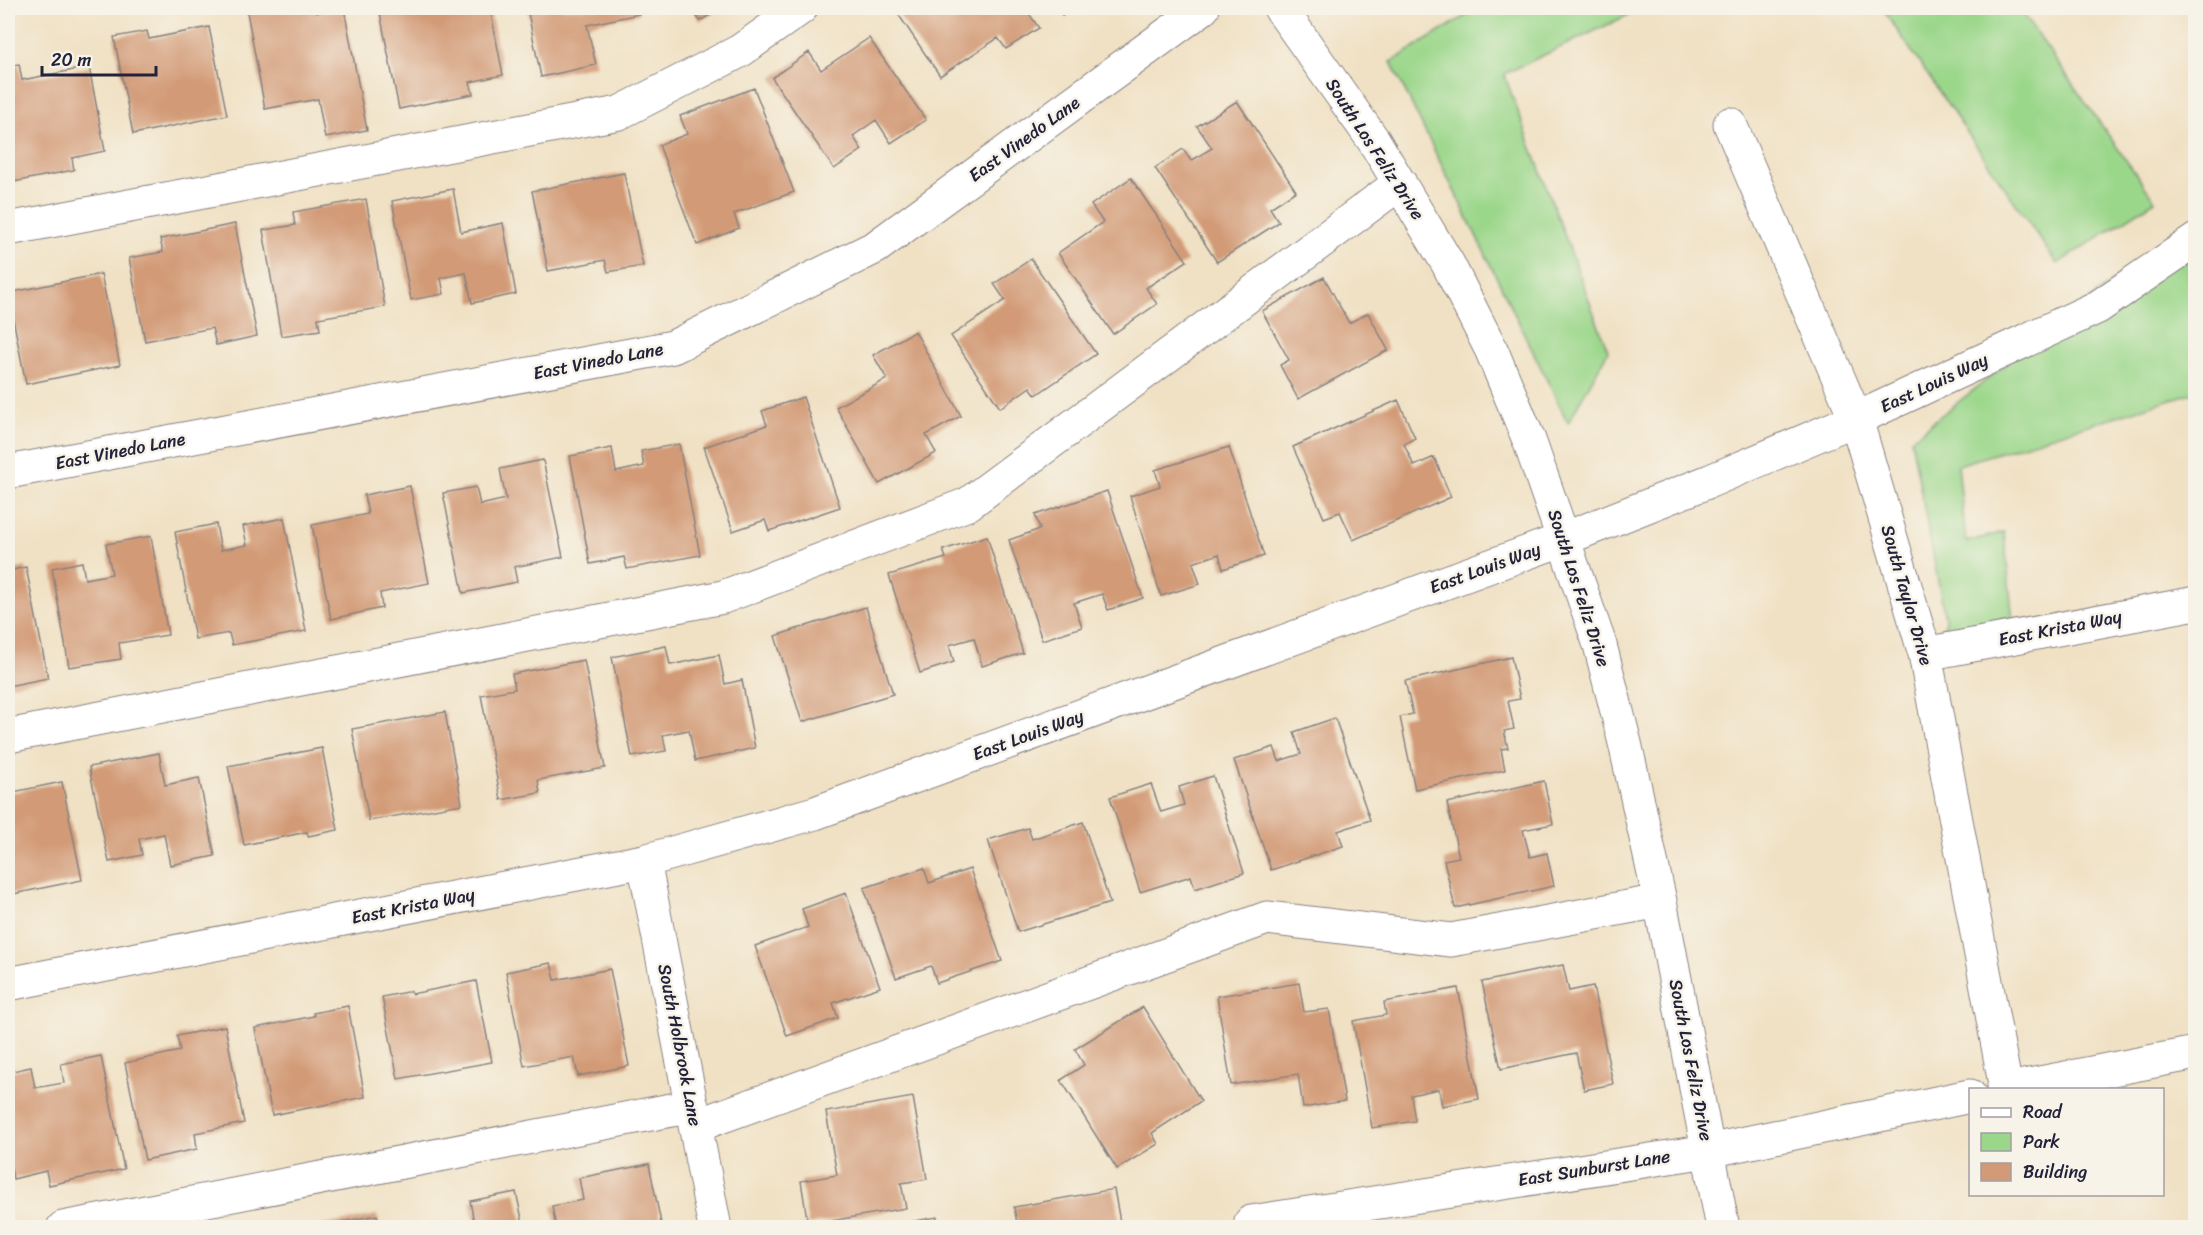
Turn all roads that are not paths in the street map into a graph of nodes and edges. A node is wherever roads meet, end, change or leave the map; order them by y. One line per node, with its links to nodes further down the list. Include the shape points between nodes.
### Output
1 (801, 8): 6 (street, via 740,51 619,113)
2 (1203, 8): 9 (street, East Vinedo Lane, via 876,248 673,347)
3 (1280, 8): 5 (street, South Los Feliz Drive)
4 (1730, 124): 8 (street, South Taylor Drive)
5 (1400, 183): 10 (street, South Los Feliz Drive, via 1448,264 1491,349); 13 (street, via 968,504 723,597)
6 (8, 229)
7 (2196, 240): 8 (street, East Louis Way, via 2098,307)
8 (1856, 419): 10 (street, East Louis Way); 12 (street, South Taylor Drive)
9 (8, 472)
10 (1564, 539): 14 (street, East Louis Way); 16 (street, South Los Feliz Drive, via 1600,645)
11 (2196, 603): 12 (street, East Krista Way)
12 (1925, 654): 19 (street, South Taylor Drive)
13 (8, 736)
14 (815, 813): 15 (street, East Krista Way)
15 (644, 861): 17 (street, East Krista Way); 22 (street, South Holbrook Lane)
16 (1660, 901): 22 (street, via 1451,940 1267,918); 23 (street, South Los Feliz Drive)
17 (8, 984)
18 (2196, 1053): 20 (street)
19 (2004, 1088)
20 (2009, 1088)
21 (1969, 1096): 23 (street, East Sunburst Lane)
22 (694, 1116): 25 (street); 26 (street, South Holbrook Lane)
23 (1708, 1151): 24 (street, East Sunburst Lane); 27 (street, South Los Feliz Drive)
24 (1251, 1222)
25 (63, 1227)
26 (715, 1227)
27 (1723, 1227)

